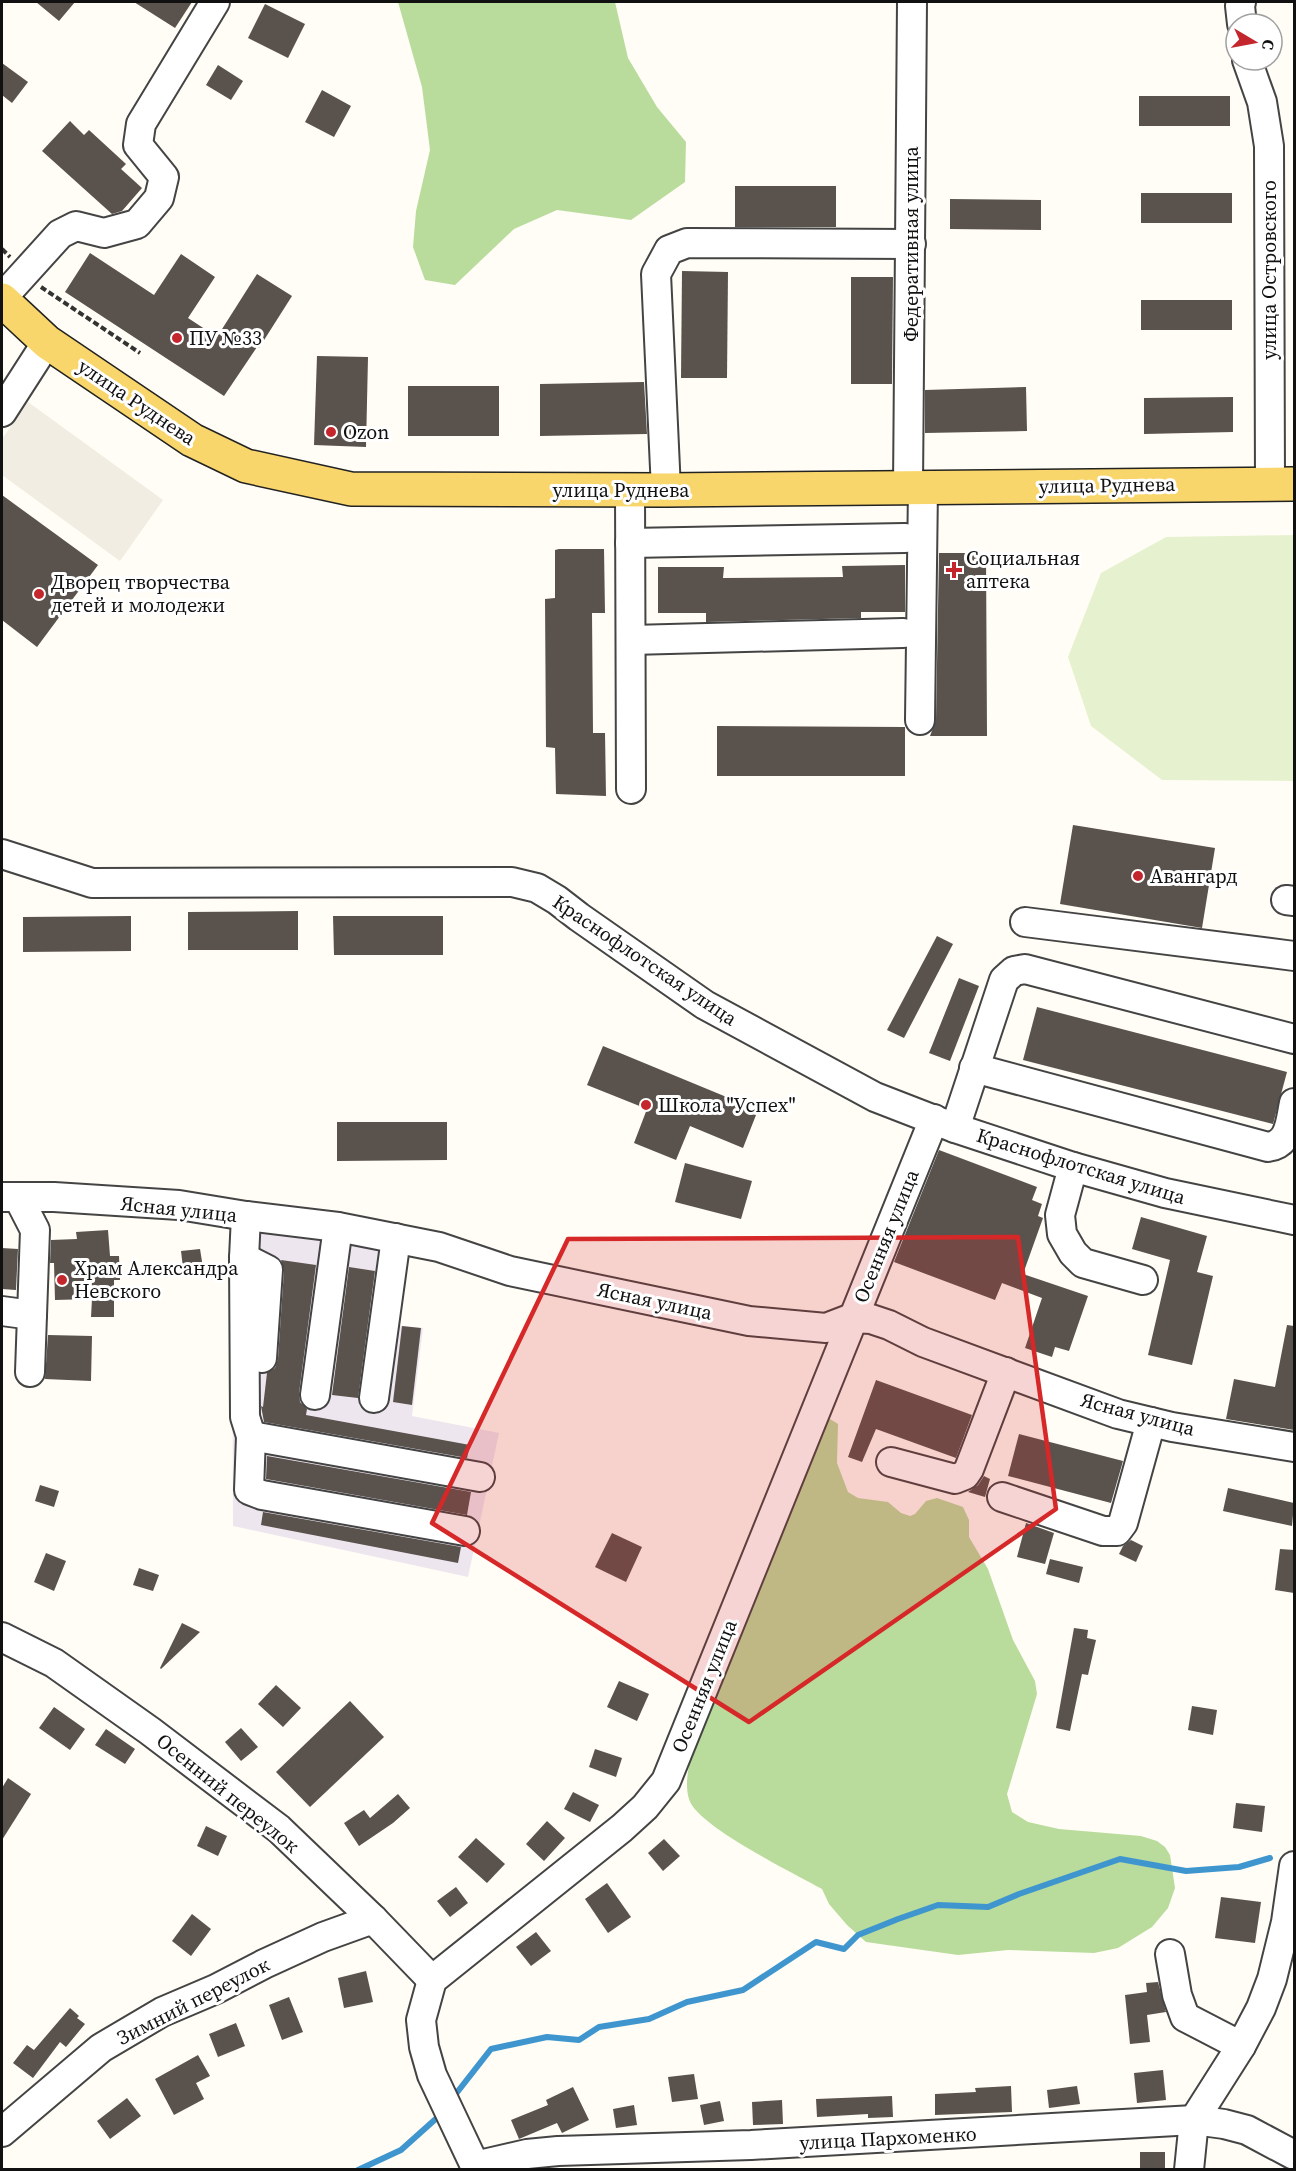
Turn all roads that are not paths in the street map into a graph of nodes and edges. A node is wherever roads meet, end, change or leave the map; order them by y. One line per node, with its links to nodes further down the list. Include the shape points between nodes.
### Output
1 (215, 2): 5 (street, via 141,124 138,145 164,177 159,198 137,224 104,233 76,226 60,234)
2 (912, 2): 4 (street, Федеративная улица)
3 (1251, 72): 8 (street, улица Островского, via 1262,102 1269,146)
4 (911, 244): 9 (street, Федеративная улица); 11 (street, via 687,243 669,250 656,274)
5 (2, 299): 6 (main road, улица Руднева)
6 (47, 342): 7 (street); 10 (main road, улица Руднева, via 192,440 246,466 351,489)
7 (2, 412)
8 (1282, 483): 9 (main road, улица Руднева)
9 (916, 487): 11 (main road, улица Руднева); 16 (street, Федеративная улица)
10 (630, 490): 11 (main road, улица Руднева); 13 (street)
11 (666, 490)
12 (905, 538): 13 (street)
13 (630, 543): 15 (street)
14 (903, 633): 15 (street)
15 (631, 640): 17 (street)
16 (920, 720)
17 (632, 789)
18 (2, 854): 24 (street, Краснофлотская улица, via 92,883 512,882 537,888 705,1005 875,1097)
19 (1025, 922): 20 (street)
20 (1294, 957)
21 (1294, 1039): 22 (street, Осенняя улица, via 1025,969 1014,971 1004,980)
22 (974, 1068): 23 (street, via 1268,1148 1285,1140); 24 (street, Осенняя улица)
23 (1294, 1103)
24 (944, 1124): 25 (street, Краснофлотская улица); 34 (street, Осенняя улица)
25 (1073, 1167): 28 (street, Краснофлотская улица, via 1164,1193); 31 (street, via 1060,1215 1062,1234 1073,1253 1083,1263)
26 (10, 1197): 27 (street, Ясная улица, via 179,1205); 33 (street, via 35,1230)
27 (246, 1216): 29 (street, Ясная улица); 40 (street, via 244,1384 245,1417)
28 (1294, 1220)
29 (339, 1227): 30 (street, Ясная улица); 37 (street)
30 (396, 1238): 34 (street, Ясная улица, via 439,1247 510,1271 749,1321 826,1328); 38 (street)
31 (1143, 1280)
32 (2, 1311): 33 (street)
33 (32, 1315): 35 (street)
34 (852, 1318): 36 (street, Ясная улица, via 889,1325); 50 (street, Осенняя улица, via 666,1780 622,1828)
35 (30, 1372)
36 (1005, 1372): 39 (street, Ясная улица); 42 (street, via 978,1451 965,1475 955,1479)
37 (315, 1395)
38 (374, 1398)
39 (1151, 1422): 41 (street, Ясная улица); 44 (street, via 1123,1523 1117,1531 1103,1531)
40 (251, 1436): 43 (street); 45 (street, via 252,1493)
41 (1294, 1447)
42 (891, 1461)
43 (480, 1477)
44 (1002, 1497)
45 (465, 1531)
46 (2, 1637): 48 (street, Осенний переулок, via 54,1663 279,1829)
47 (1294, 1866): 51 (street, via 1272,1979)
48 (373, 1919): 50 (street, Осенний переулок); 53 (street, Зимний переулок, via 313,1942 162,2012 101,2048)
49 (1170, 1954): 51 (street, via 1185,2016)
50 (432, 1980): 55 (street, via 421,2020 424,2047 432,2075)
51 (1241, 2046): 52 (street)
52 (1194, 2120): 54 (street, улица Пархоменко, via 1247,2130); 55 (street, улица Пархоменко, via 751,2145 558,2151 527,2154); 56 (street)
53 (2, 2132)
54 (1294, 2155)
55 (476, 2168)
56 (1189, 2169)

